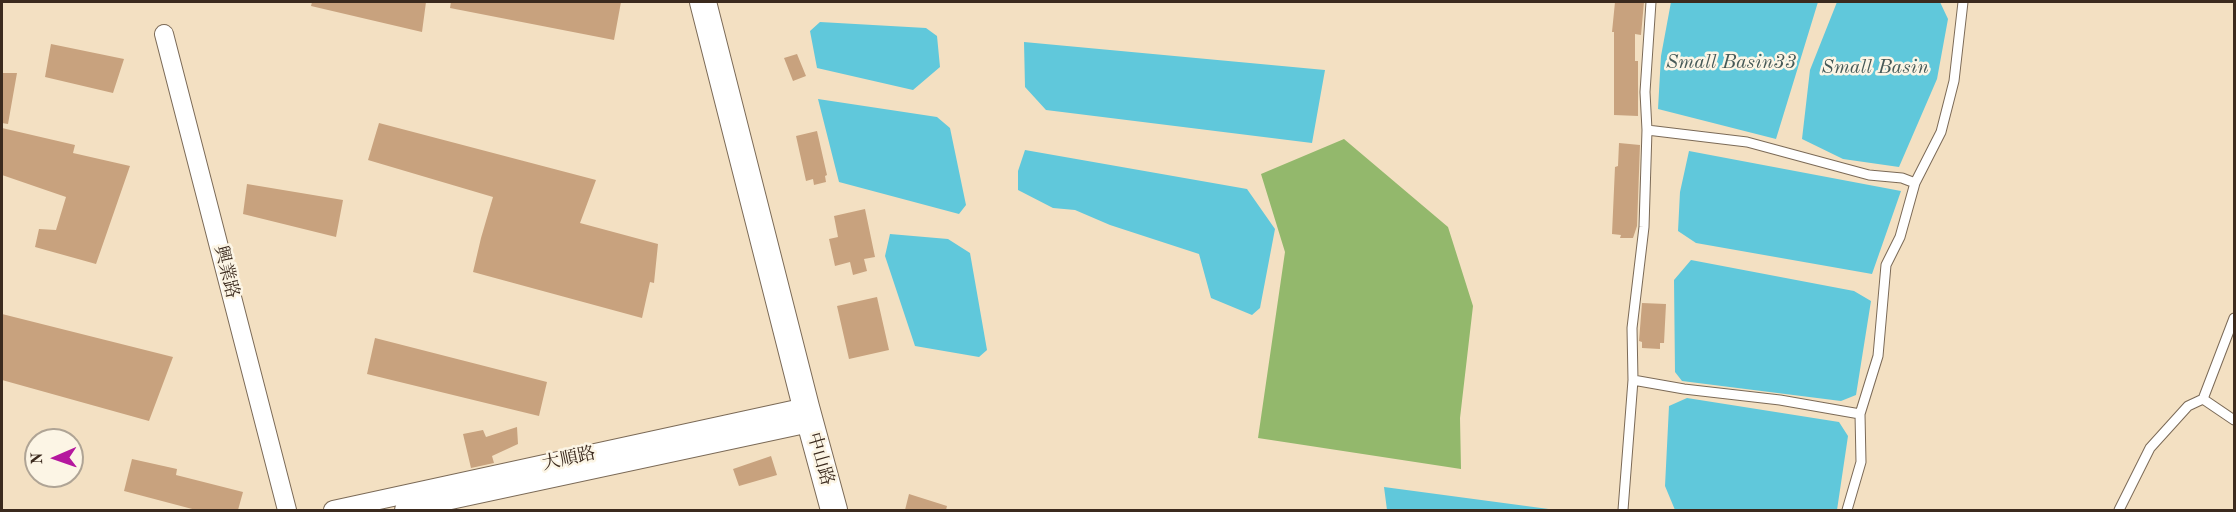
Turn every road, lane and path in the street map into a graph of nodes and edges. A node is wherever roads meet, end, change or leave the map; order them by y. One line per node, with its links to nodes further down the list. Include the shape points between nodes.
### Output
1 (703, 2): 11 (main road, 中山路)
2 (1651, 2): 5 (lane, via 1645,92)
3 (1963, 2): 6 (lane, via 1954,81 1941,132)
4 (164, 34): 13 (street, 興業路)
5 (1647, 130): 6 (lane, via 1747,142 1869,175); 8 (lane, via 1644,227 1632,328)
6 (1915, 183): 10 (lane, via 1900,237 1886,265 1878,356)
7 (2235, 318): 9 (lane)
8 (1633, 380): 10 (lane); 17 (lane)
9 (2203, 399): 12 (lane); 19 (lane, via 2188,406 2150,448)
10 (1860, 414): 18 (lane, via 1861,462)
11 (808, 415): 14 (street, 大順路); 15 (street, 大順路); 16 (main road, 中山路)
12 (2235, 420)
13 (287, 510)
14 (333, 510)
15 (404, 510)
16 (834, 510)
17 (1623, 510)
18 (1848, 510)
19 (2119, 510)

